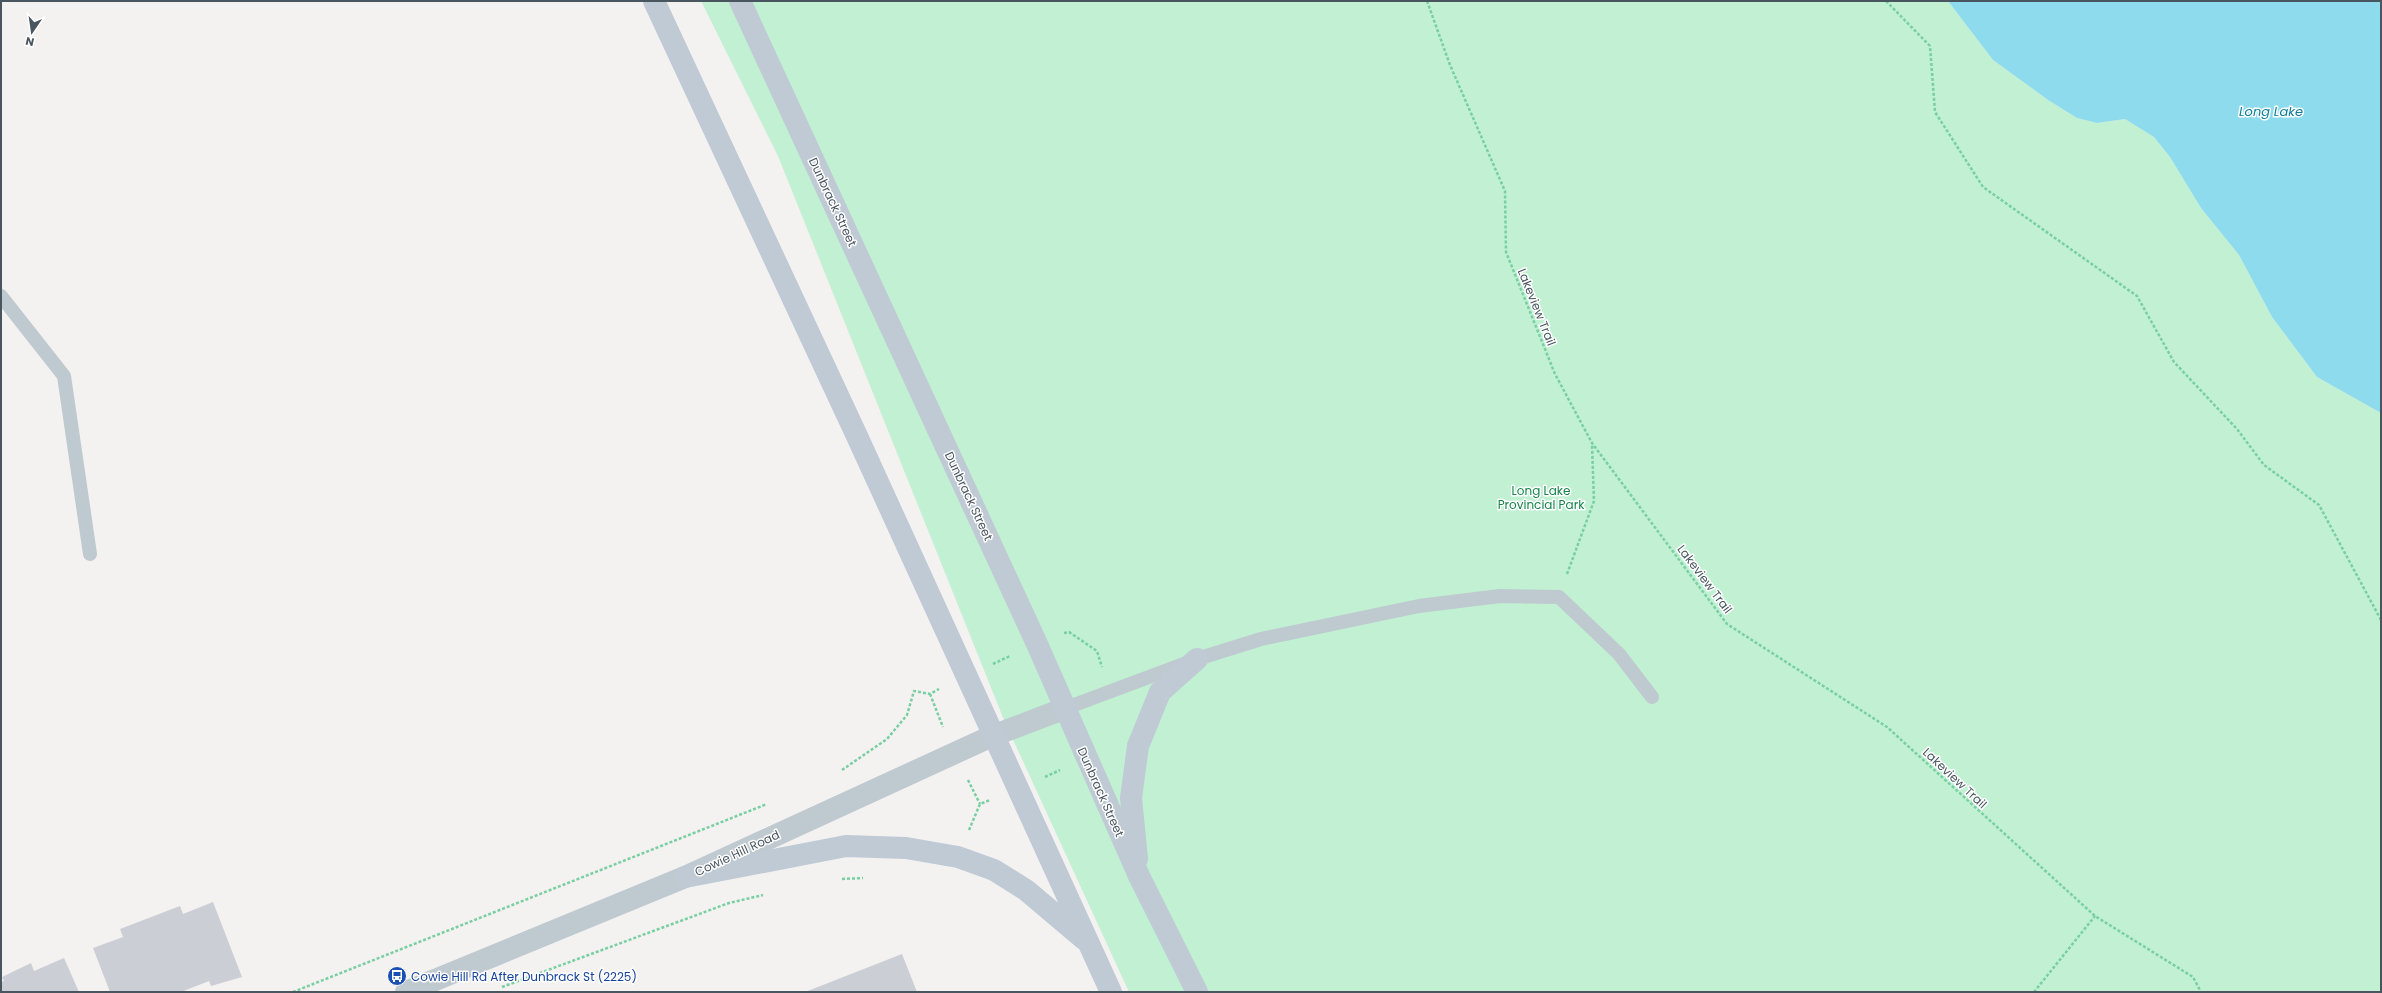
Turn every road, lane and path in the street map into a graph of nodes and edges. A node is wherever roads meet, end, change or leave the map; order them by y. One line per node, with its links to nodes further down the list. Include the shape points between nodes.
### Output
1 (654, 1): 14 (main road, via 856,434)
2 (740, 1): 13 (main road, Dunbrack Street)
3 (1427, 1): 6 (path, Lakeview Trail, via 1450,65 1505,191 1506,252 1555,374)
4 (1886, 1): 9 (path, via 1930,46 1936,112 1983,187 2137,296 2174,362 2237,430 2264,465 2319,505)
5 (1, 296): 7 (lane, via 64,376)
6 (1592, 443): 8 (path, via 1594,501); 22 (path, Lakeview Trail, via 1626,492 1728,624 1886,727)
7 (90, 554)
8 (1559, 596): 10 (lane, via 1500,596 1419,606 1261,639); 12 (lane, via 1619,654)
9 (2381, 620)
10 (1197, 659): 13 (lane); 17 (main road, via 1160,692 1138,746 1131,798)
11 (930, 694): 15 (path, via 914,691 907,714 887,739)
12 (1652, 697)
13 (1066, 708): 14 (street, Cowie Hill Road); 17 (main road, Dunbrack Street)
14 (992, 736): 18 (street, Cowie Hill Road); 23 (main road)
15 (837, 772)
16 (768, 804): 25 (path)
17 (1139, 876): 28 (main road, Dunbrack Street)
18 (685, 877): 23 (main road, via 846,846 906,848 958,857 994,870 1026,890); 26 (street, Cowie Hill Road)
19 (871, 878): 20 (path)
20 (835, 879)
21 (767, 893): 24 (path, via 729,903)
22 (2095, 916): 29 (path); 30 (path, Lakeview Trail, via 2194,977)
23 (1090, 944): 27 (main road)
24 (497, 989)
25 (293, 992)
26 (406, 992)
27 (1111, 992)
28 (1197, 992)
29 (2034, 992)
30 (2201, 992)

